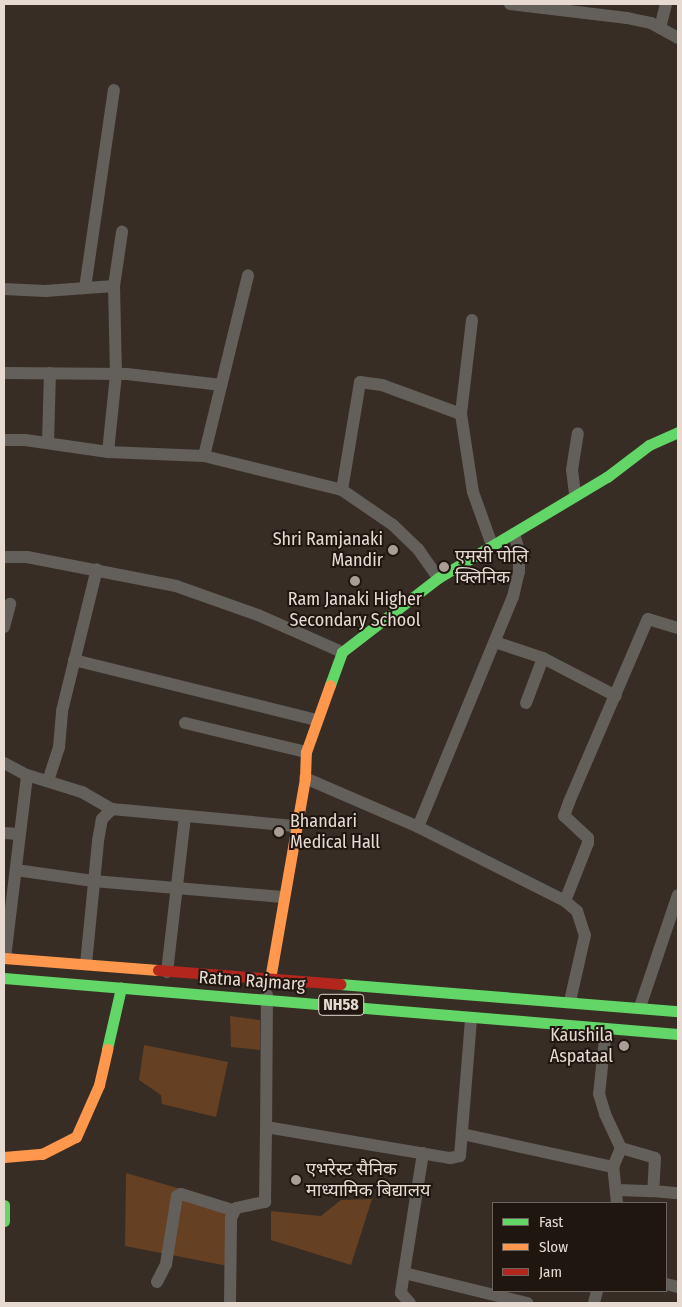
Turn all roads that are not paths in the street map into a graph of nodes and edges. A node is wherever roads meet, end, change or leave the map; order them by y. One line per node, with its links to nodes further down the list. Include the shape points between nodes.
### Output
1 (510, 4): 3 (street, via 627,18)
2 (666, 4): 3 (street)
3 (660, 28): 4 (street)
4 (678, 38)
5 (114, 90): 9 (street)
6 (122, 232): 8 (street)
7 (248, 275): 15 (street)
8 (114, 286): 9 (street); 14 (street)
9 (85, 288): 10 (street)
10 (4, 289)
11 (472, 320): 16 (street)
12 (4, 373): 13 (street)
13 (50, 373): 14 (street); 20 (street)
14 (116, 374): 15 (street); 21 (street)
15 (221, 385): 22 (street)
16 (461, 414): 23 (street, via 382,385 360,382); 26 (street, via 473,492)
17 (678, 432): 24 (main road, via 649,445 607,477)
18 (578, 433): 24 (street, via 572,470)
19 (4, 440): 20 (street)
20 (48, 443): 21 (street)
21 (108, 452): 22 (street)
22 (204, 456): 23 (street)
23 (342, 490): 29 (street, via 393,525 418,549)
24 (575, 494): 25 (main road)
25 (514, 534): 26 (main road); 33 (street, via 519,551 519,572)
26 (492, 546): 29 (main road)
27 (4, 557): 28 (street, via 27,557)
28 (97, 569): 34 (street, via 176,586 258,615); 36 (street)
29 (438, 578): 34 (main road)
30 (10, 604): 31 (street)
31 (4, 627)
32 (678, 628): 37 (street, via 648,619)
33 (494, 642): 35 (street); 49 (street)
34 (342, 652): 39 (main road)
35 (542, 658): 37 (street); 38 (street)
36 (74, 660): 39 (street); 45 (street, via 62,711 59,747)
37 (616, 696): 57 (street, via 564,816 588,838)
38 (526, 703)
39 (316, 720): 41 (main road)
40 (185, 723): 41 (street)
41 (306, 752): 44 (main road)
42 (4, 763): 43 (street)
43 (27, 775): 45 (street); 51 (street)
44 (305, 778): 48 (main road); 49 (street)
45 (48, 781): 46 (street, via 82,792)
46 (112, 809): 47 (street); 53 (street, via 102,820)
47 (184, 817): 48 (street); 54 (street)
48 (294, 826): 56 (main road)
49 (418, 827): 57 (street)
50 (4, 833): 51 (street)
51 (19, 834): 52 (street)
52 (16, 870): 53 (street); 58 (street)
53 (93, 881): 54 (street); 59 (street)
54 (178, 889): 56 (street); 60 (street)
55 (678, 895): 66 (street)
56 (282, 897): 61 (main road)
57 (566, 901): 65 (street, via 577,911 586,935)
58 (4, 958): 59 (main road, Ratna Rajmarg / NH58)
59 (86, 964): 60 (main road, Ratna Rajmarg / NH58)
60 (167, 972): 61 (main road, Ratna Rajmarg / NH58)
61 (270, 979): 64 (street); 65 (main road, Ratna Rajmarg / NH58)
62 (4, 982): 63 (main road, Ratna Rajmarg / NH58)
63 (121, 988): 64 (main road, Ratna Rajmarg / NH58); 75 (main road, via 99,1086 76,1137 42,1154)
64 (267, 998): 68 (main road, Ratna Rajmarg / NH58); 71 (street)
65 (570, 1001): 66 (main road, Ratna Rajmarg / NH58)
66 (640, 1007): 67 (main road, Ratna Rajmarg / NH58)
67 (678, 1011)
68 (471, 1018): 69 (main road, Ratna Rajmarg / NH58); 72 (street)
69 (606, 1029): 70 (main road, Ratna Rajmarg / NH58); 73 (street, via 600,1101)
70 (678, 1034)
71 (266, 1127): 74 (street); 82 (street, via 265,1202)
72 (462, 1134): 74 (street, via 460,1156 450,1158); 76 (street)
73 (621, 1148): 76 (street); 78 (street, via 655,1158)
74 (423, 1153): 84 (street)
75 (4, 1156)
76 (613, 1167): 77 (street)
77 (618, 1190): 78 (street); 80 (street)
78 (653, 1191): 79 (street)
79 (678, 1193)
80 (617, 1202)
81 (4, 1204): 83 (main road)
82 (232, 1210): 85 (street, via 181,1194 176,1196 166,1264); 86 (street)
83 (4, 1221)
84 (404, 1273): 87 (street, via 400,1293); 88 (street)
85 (157, 1282)
86 (230, 1303)
87 (410, 1303)
88 (528, 1303)

